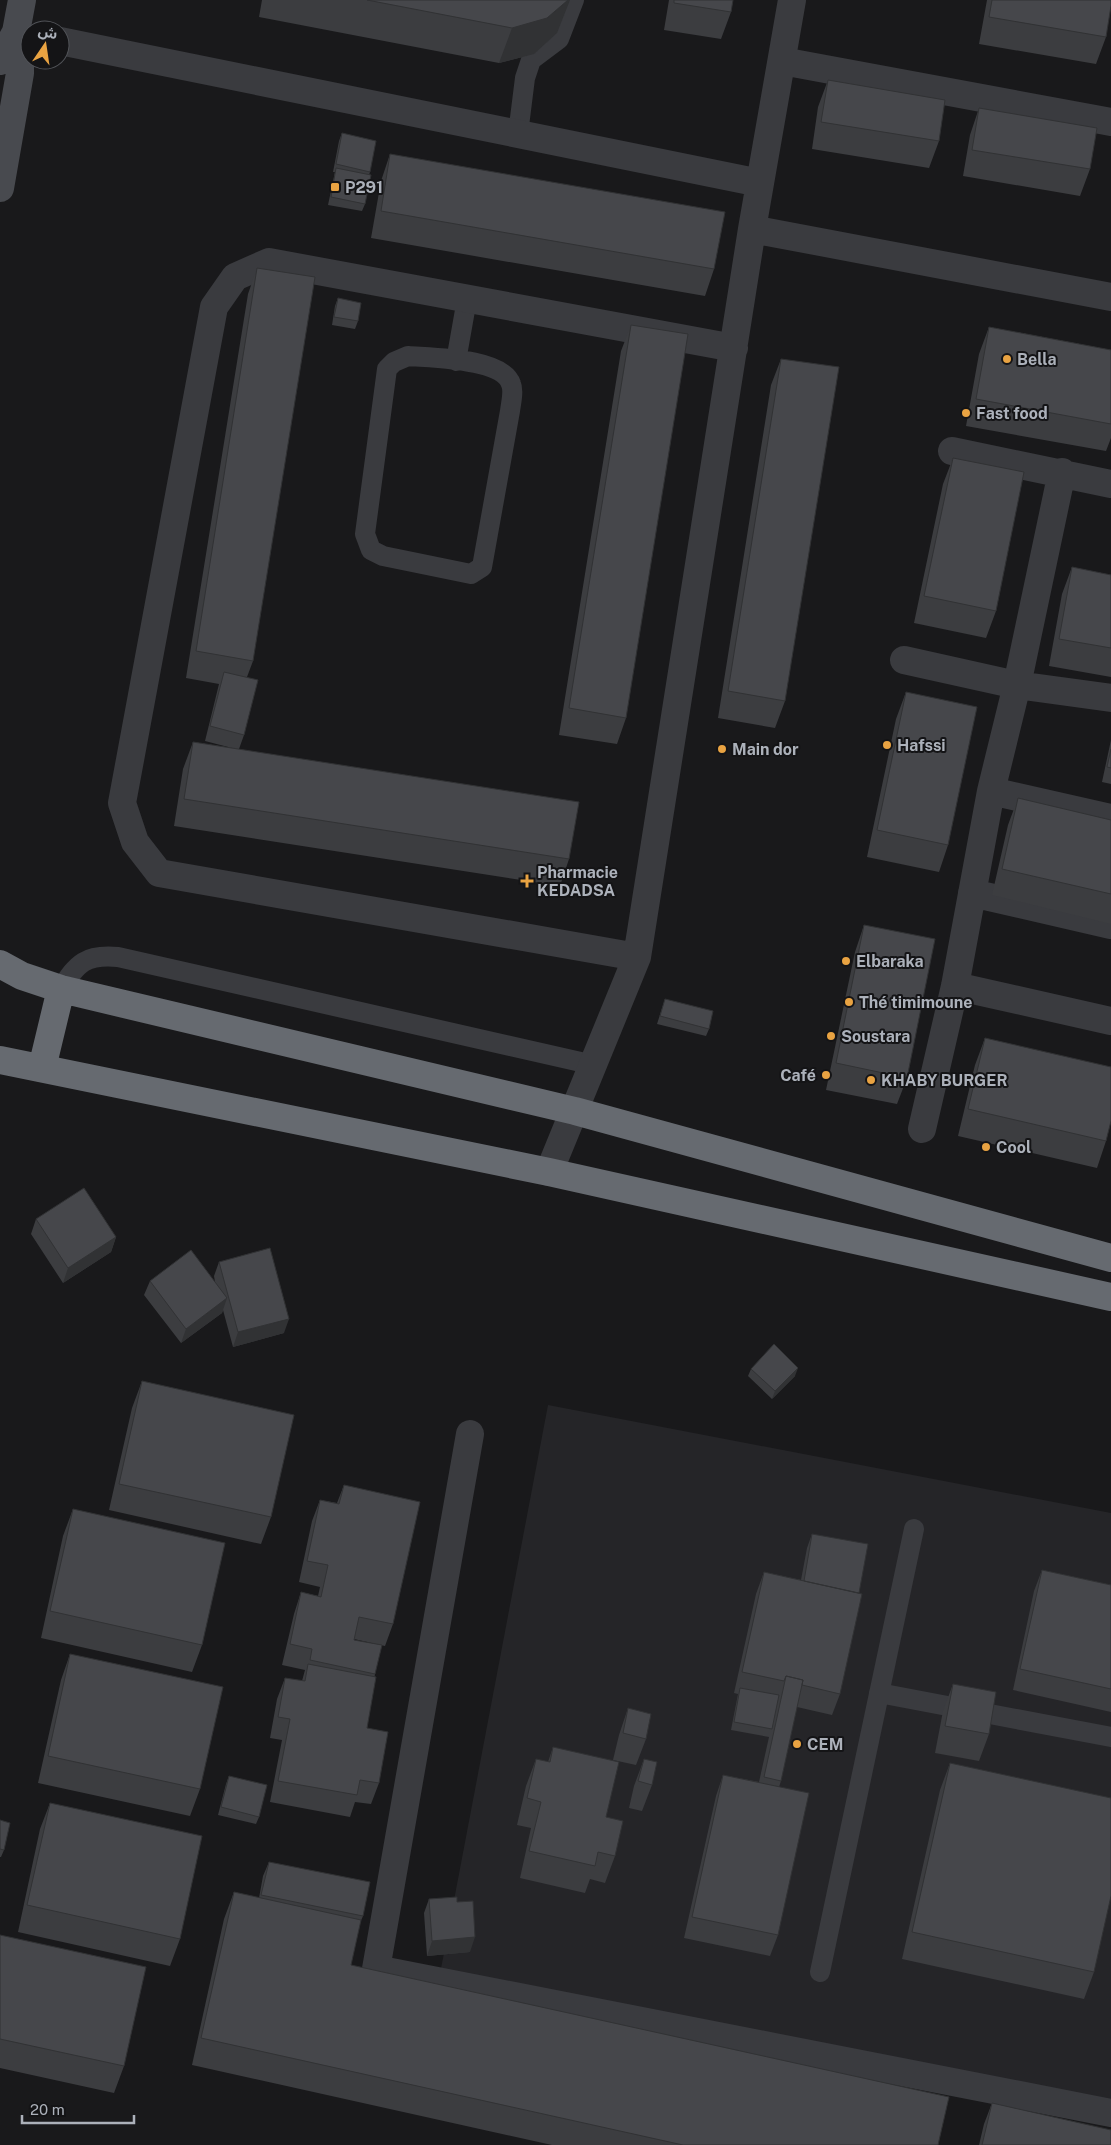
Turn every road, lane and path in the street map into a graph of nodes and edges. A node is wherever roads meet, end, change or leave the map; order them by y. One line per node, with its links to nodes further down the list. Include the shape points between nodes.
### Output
1 (22, 0): 4 (street)
2 (574, 0): 11 (lane, via 559,39 531,60 525,78)
3 (792, 0): 8 (street)
4 (23, 20)
5 (20, 38): 7 (street)
6 (70, 43): 11 (street)
7 (0, 61)
8 (782, 61): 10 (street); 12 (street)
9 (20, 66): 13 (street)
10 (1111, 122)
11 (518, 134): 12 (street)
12 (760, 183): 14 (street)
13 (0, 188)
14 (752, 229): 15 (street); 17 (street)
15 (1111, 297)
16 (467, 299): 17 (street); 18 (lane); 29 (street, via 269,262 235,277 214,307 122,803 135,842 159,873)
17 (734, 348): 29 (street)
18 (456, 361): 18 (lane, via 491,366 506,374 512,386 482,567 471,574 383,556 371,550 365,534 388,370 394,362 408,356)
19 (952, 451): 20 (street)
20 (1062, 472): 21 (street); 23 (street)
21 (1111, 484)
22 (904, 660): 23 (street)
23 (1017, 685): 24 (street); 25 (street)
24 (1111, 698)
25 (991, 791): 26 (street); 27 (street)
26 (1111, 818)
27 (972, 893): 28 (street); 31 (street)
28 (1111, 925)
29 (637, 957): 35 (street)
30 (0, 964): 32 (highway, via 22,976)
31 (956, 986): 33 (street); 38 (street)
32 (61, 988): 35 (lane, via 81,961 118,957); 36 (highway); 37 (highway)
33 (1111, 1021)
34 (0, 1060): 36 (highway)
35 (594, 1065): 37 (street)
36 (42, 1068): 39 (highway)
37 (574, 1111): 39 (street); 40 (highway)
38 (922, 1129)
39 (549, 1172): 41 (highway)
40 (1111, 1258)
41 (1111, 1297)
42 (470, 1434): 47 (street, via 376,1969)
43 (914, 1529): 44 (lane)
44 (879, 1693): 45 (lane); 46 (lane)
45 (1111, 1737)
46 (820, 1972)
47 (1111, 2114)

